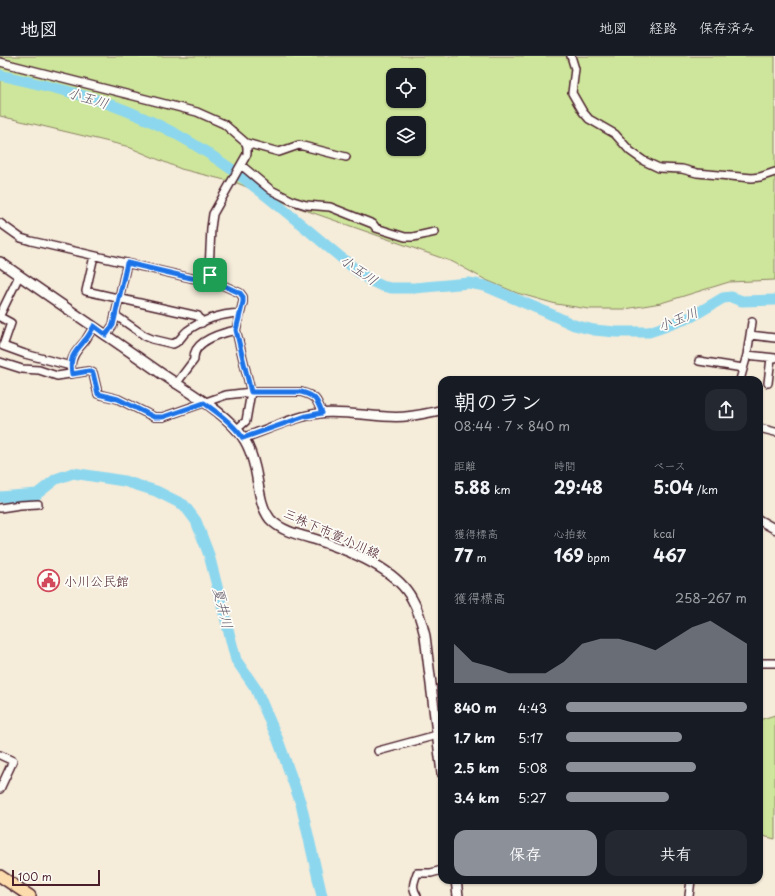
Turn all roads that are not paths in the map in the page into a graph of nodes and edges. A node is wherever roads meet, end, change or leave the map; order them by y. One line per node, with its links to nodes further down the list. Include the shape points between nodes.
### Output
1 (571, 56): 6 (street, via 575,69 572,92 583,112 589,119 615,134 630,151 644,161 660,168 752,178)
2 (0, 62): 3 (street, via 197,112 224,124)
3 (246, 143): 4 (street, via 279,152 299,145); 5 (street, via 247,154)
4 (346, 157)
5 (240, 167): 8 (street, via 271,190 293,201 330,207 373,224 376,228 405,237); 12 (street, via 213,214 208,270)
6 (775, 172)
7 (0, 223): 9 (street, via 30,241)
8 (435, 232)
9 (94, 256): 11 (street); 16 (street, via 86,291)
10 (0, 262): 13 (main road, 三株下市萱小川線)
11 (127, 263): 12 (street, via 191,278 199,279); 16 (street)
12 (210, 275): 17 (street, via 218,283 240,293 243,297)
13 (19, 276): 14 (street); 22 (main road, 三株下市萱小川線)
14 (8, 296): 15 (street); 19 (street)
15 (0, 298)
16 (119, 298): 18 (street); 21 (street, via 198,316)
17 (240, 314): 21 (street, via 217,316); 23 (street)
18 (115, 315): 21 (street, via 145,336 173,344 187,331); 24 (street, via 113,325)
19 (0, 316): 31 (street, via 11,323 3,346)
20 (752, 322): 25 (street)
21 (202, 323)
22 (94, 326): 24 (main road, 三株下市萱小川線); 31 (street, via 73,355)
23 (236, 330): 36 (street, via 224,332 197,348 194,360); 37 (street)
24 (106, 335): 36 (main road, 三株下市萱小川線)
25 (750, 335): 26 (street); 27 (street)
26 (775, 338)
27 (747, 355): 28 (street); 32 (street)
28 (773, 358): 35 (street)
29 (699, 361): 32 (street)
30 (0, 362): 33 (street, via 57,376)
31 (71, 366): 33 (street)
32 (743, 368): 34 (street)
33 (72, 374): 38 (street, via 89,371 93,373 98,394 118,399 154,417 163,417)
34 (741, 376)
35 (768, 383)
36 (176, 384): 38 (main road, 三株下市萱小川線)
37 (251, 392): 38 (street, via 226,395); 40 (street, via 309,394 318,402); 41 (street, via 246,421)
38 (204, 403): 41 (main road, 三株下市萱小川線)
39 (438, 411): 40 (street, via 397,417)
40 (322, 413): 44 (street)
41 (237, 429): 44 (main road, 三株下市萱小川線)
42 (763, 429): 43 (street)
43 (775, 432)
44 (243, 438): 51 (main road, 三株下市萱小川線, via 270,519 287,530 331,545 387,572 412,598 421,618 425,636)
45 (38, 504): 46 (street)
46 (0, 508)
47 (763, 522): 48 (street)
48 (775, 529)
49 (763, 663): 50 (street)
50 (775, 663)
51 (437, 734): 52 (main road, 三株下市萱小川線); 53 (street)
52 (438, 742)
53 (378, 751)
54 (0, 755): 55 (street, via 14,760)
55 (0, 789)
56 (438, 871): 61 (street, via 417,873 413,886)
57 (0, 876): 60 (highway)
58 (456, 884): 62 (main road)
59 (690, 884): 63 (street)
60 (30, 896)
61 (417, 896)
62 (458, 896)
63 (688, 896)

